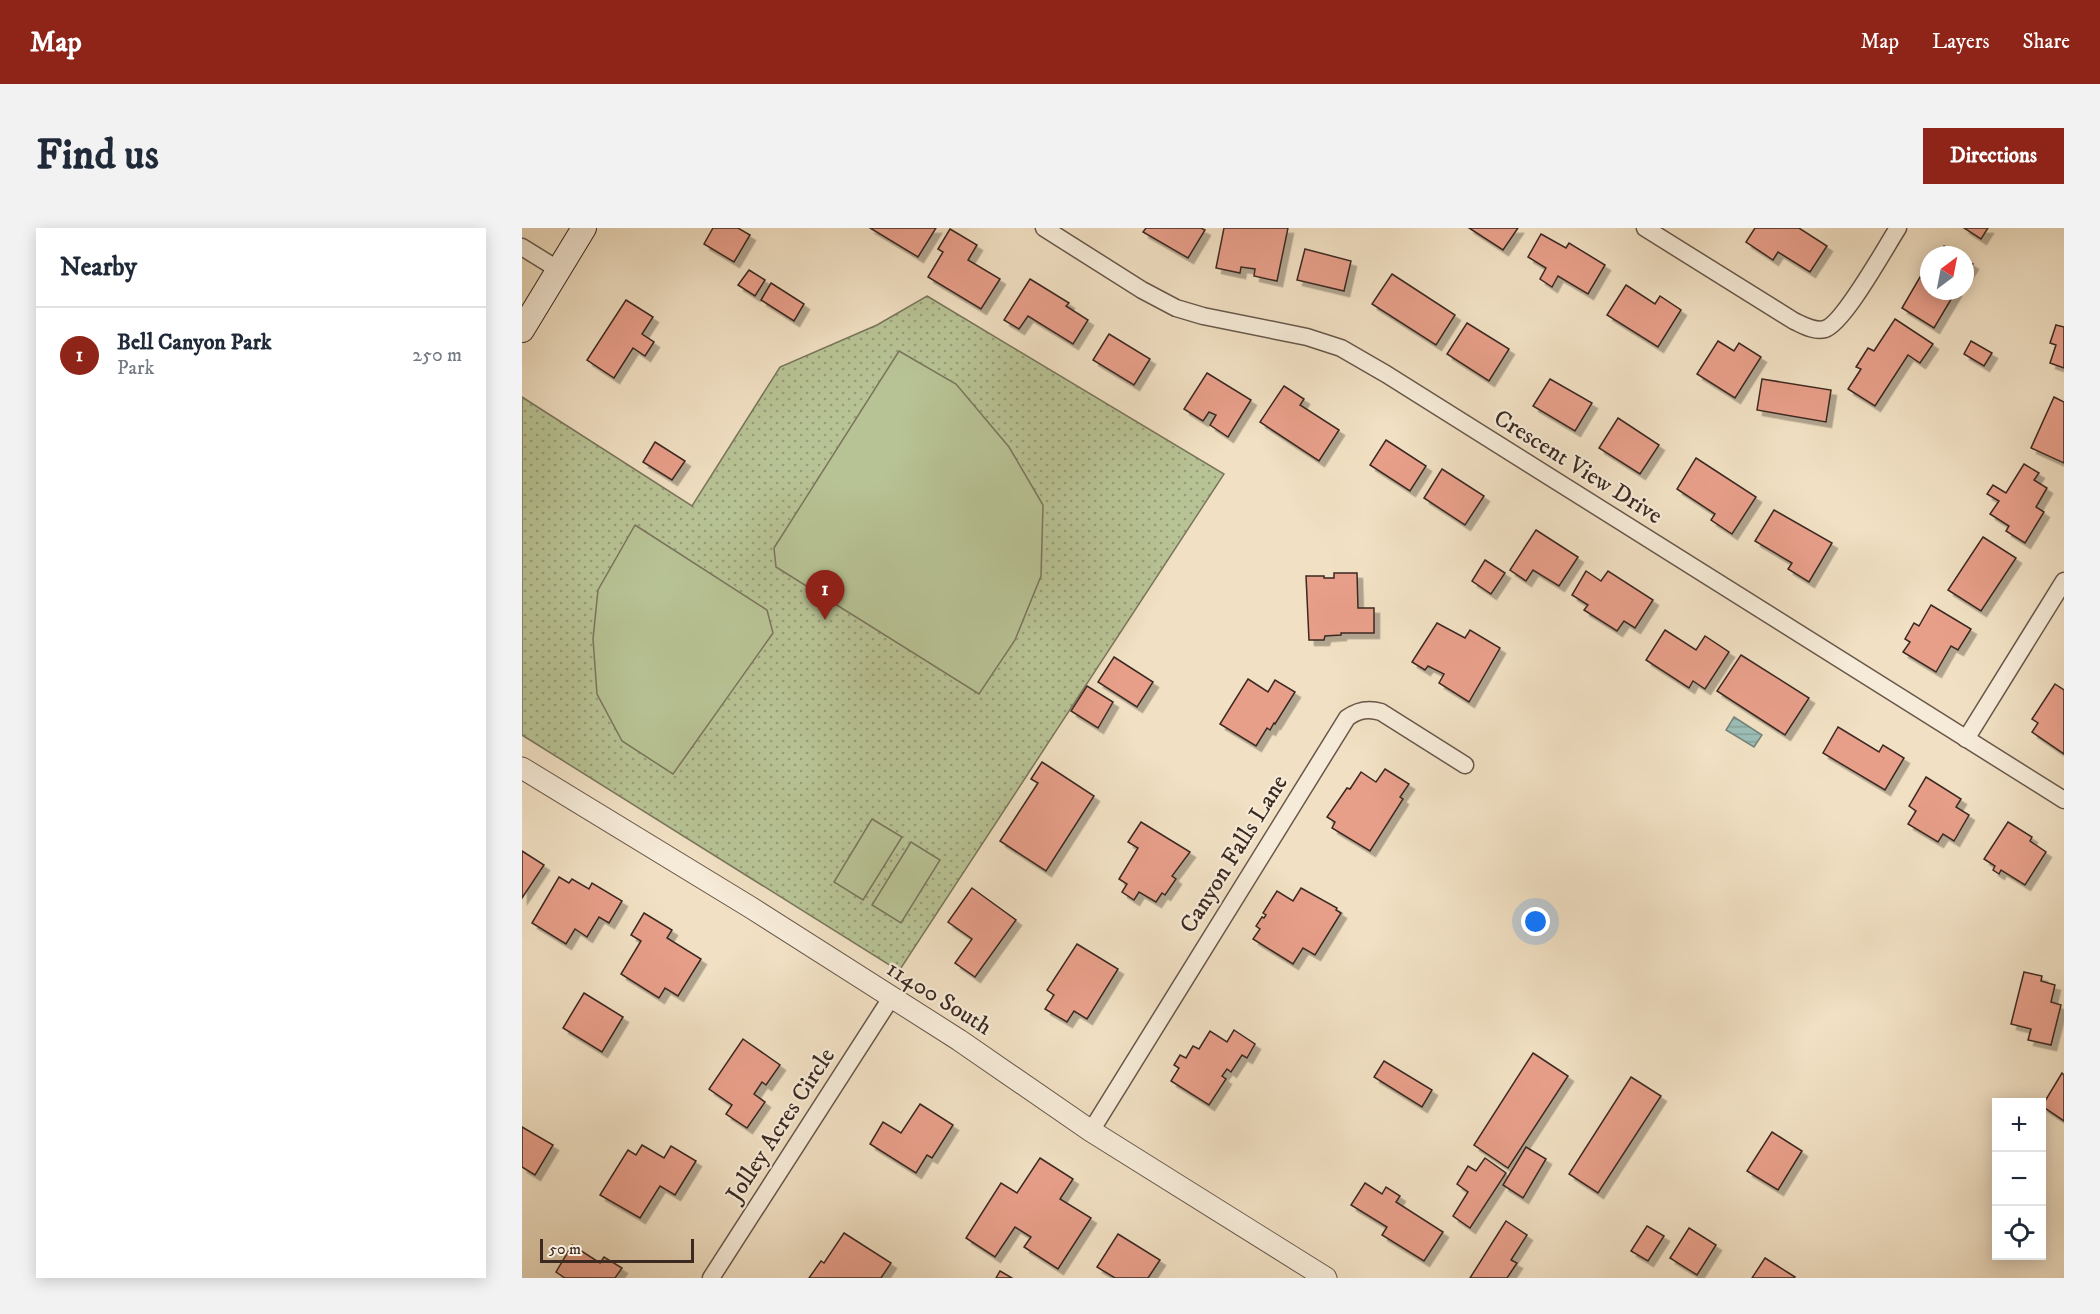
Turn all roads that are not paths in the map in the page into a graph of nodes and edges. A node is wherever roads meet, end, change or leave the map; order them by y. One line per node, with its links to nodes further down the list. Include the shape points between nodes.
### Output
1 (584, 228): 6 (main road)
2 (1044, 228): 9 (street, Crescent View Drive, via 1176,308 1341,348)
3 (1645, 228): 4 (street, via 1794,321 1825,329 1847,308)
4 (1898, 228)
5 (522, 247): 6 (street)
6 (558, 270): 7 (main road)
7 (522, 330)
8 (2064, 581): 9 (street)
9 (1966, 739): 12 (street, Crescent View Drive)
10 (1465, 765): 14 (street, Canyon Falls Lane, via 1381,712 1359,711 1347,718)
11 (522, 768): 13 (street, 11400 South)
12 (2064, 800)
13 (891, 998): 14 (street, 11400 South); 15 (street, Jolley Acres Circle)
14 (1091, 1131): 16 (street, 11400 South)
15 (711, 1278)
16 (1326, 1278)

